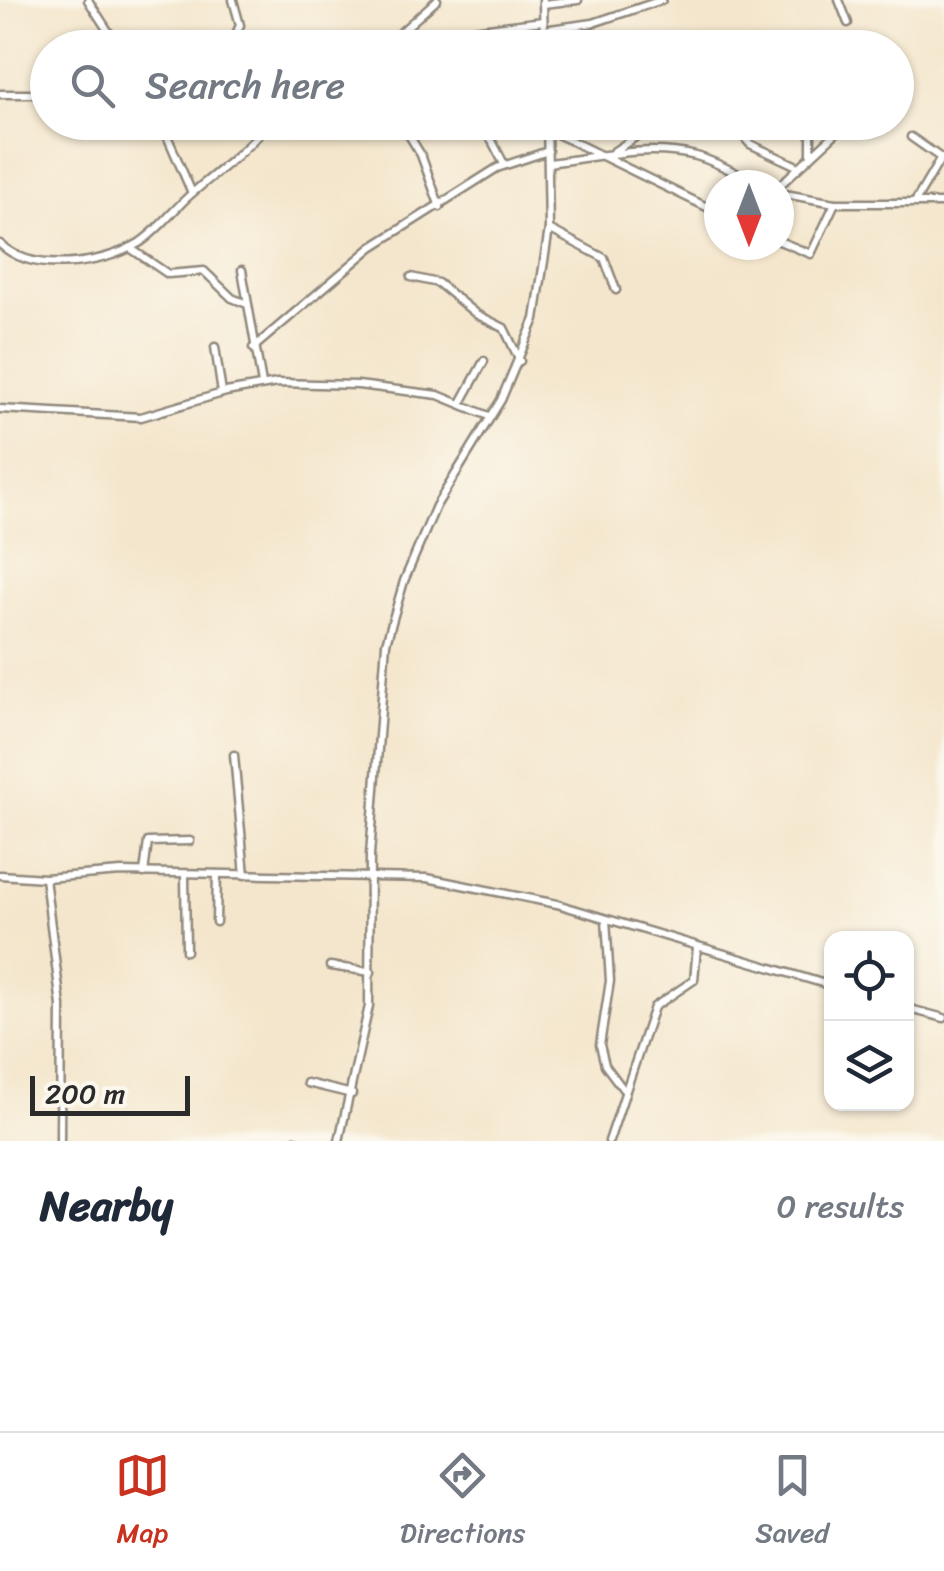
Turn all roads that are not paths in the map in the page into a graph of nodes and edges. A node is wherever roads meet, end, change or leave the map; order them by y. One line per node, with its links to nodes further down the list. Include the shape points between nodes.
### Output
1 (88, 0): 10 (street)
2 (234, 0): 11 (street)
3 (437, 0): 12 (street)
4 (578, 0): 7 (street)
5 (662, 0): 14 (street, via 594,23)
6 (839, 0): 9 (street)
7 (543, 2): 8 (street)
8 (543, 21): 13 (street); 14 (street)
9 (848, 24)
10 (107, 30)
11 (238, 30)
12 (403, 30)
13 (472, 30)
14 (543, 30)
15 (0, 94): 16 (street)
16 (30, 94)
17 (914, 139): 38 (street, via 942,162)
18 (169, 140): 37 (street)
19 (252, 140): 37 (street)
20 (411, 140): 42 (street)
21 (491, 140): 32 (street)
22 (548, 140): 28 (street)
23 (577, 140): 29 (street)
24 (632, 140): 29 (street)
25 (747, 140): 33 (street)
26 (811, 140): 30 (street)
27 (828, 140): 30 (street)
28 (548, 151): 31 (street); 32 (street)
29 (607, 154): 31 (street); 34 (street, via 696,156); 41 (street)
30 (811, 156): 33 (street)
31 (549, 163): 43 (street)
32 (504, 164): 42 (street)
33 (799, 167): 35 (street)
34 (727, 170)
35 (794, 172)
36 (794, 193): 39 (street)
37 (192, 194): 45 (street)
38 (915, 202): 39 (street); 40 (street)
39 (835, 203): 46 (street, via 814,252)
40 (944, 204)
41 (704, 205)
42 (440, 206): 52 (street, via 356,258)
43 (549, 229): 49 (street, via 604,258); 54 (street, via 535,319)
44 (0, 244): 45 (street, via 46,264)
45 (129, 247): 50 (street, via 168,274 204,271)
46 (794, 248)
47 (242, 270): 50 (street)
48 (410, 277): 54 (street, via 438,283 504,328)
49 (616, 290)
50 (247, 304): 52 (street)
51 (215, 346): 56 (street)
52 (253, 348): 55 (street)
53 (484, 361): 57 (street)
54 (520, 362): 59 (street)
55 (262, 384): 56 (street); 57 (street, via 358,385)
56 (222, 393): 58 (street, via 141,417)
57 (462, 401): 59 (street)
58 (0, 409)
59 (490, 416): 67 (street, via 436,506 392,619)
60 (234, 755): 66 (street)
61 (190, 841): 62 (street, via 148,842)
62 (144, 874): 63 (street); 68 (street)
63 (185, 874): 64 (street); 72 (street)
64 (217, 874): 66 (street); 70 (street)
65 (0, 875): 68 (street)
66 (245, 875): 67 (street)
67 (370, 876): 69 (street, via 426,878); 74 (street)
68 (45, 878): 81 (street, via 61,1006)
69 (606, 920): 71 (street); 79 (street, via 610,981 600,1045)
70 (216, 922)
71 (698, 947): 75 (street); 79 (street, via 694,980 654,1007)
72 (186, 950)
73 (330, 966): 74 (street)
74 (371, 972): 80 (street)
75 (824, 984)
76 (914, 1010): 77 (street)
77 (944, 1018)
78 (308, 1083): 80 (street)
79 (624, 1090): 83 (street)
80 (352, 1094): 82 (street)
81 (60, 1141)
82 (339, 1141)
83 (609, 1141)

